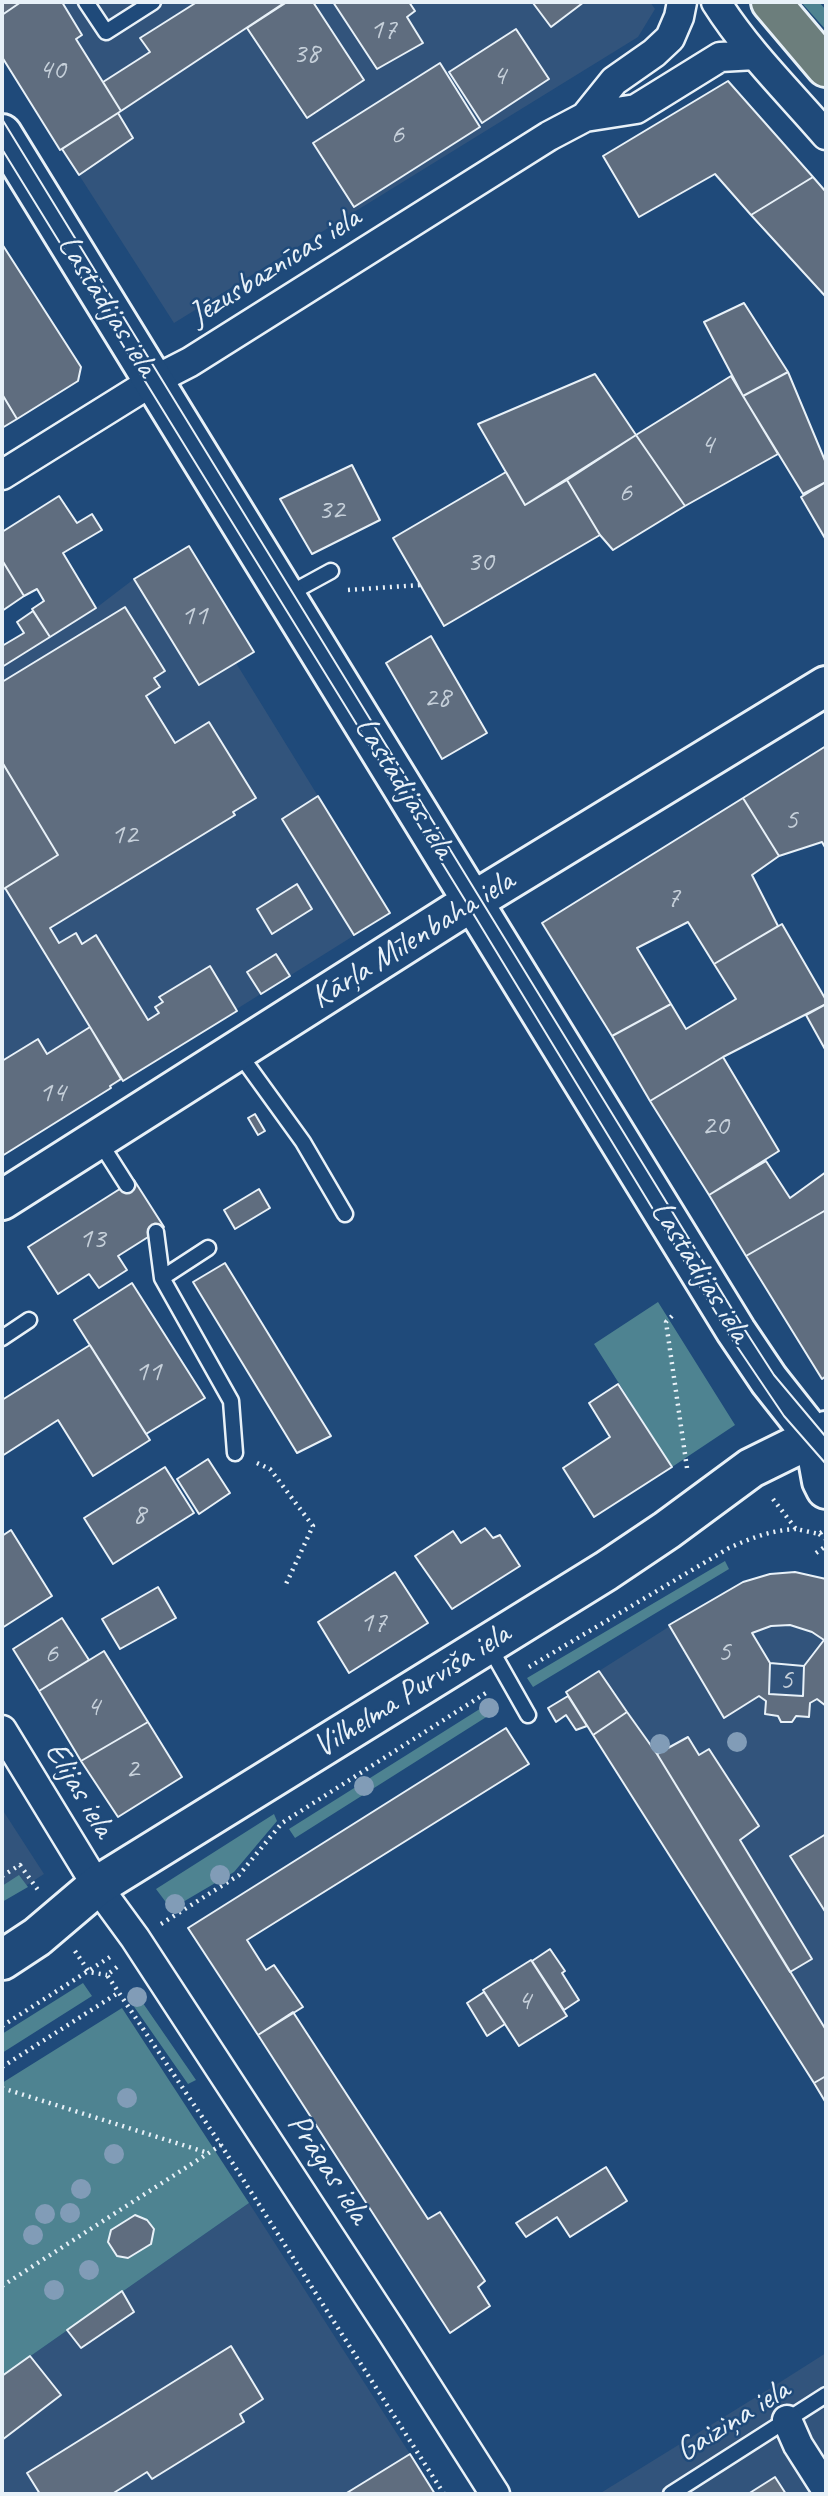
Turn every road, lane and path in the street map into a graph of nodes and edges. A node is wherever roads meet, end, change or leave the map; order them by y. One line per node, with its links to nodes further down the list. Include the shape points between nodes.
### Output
1 (86, 2): 2 (lane, via 106,32)
2 (153, 2)
3 (682, 2): 8 (street, Jēzusbaznīcas iela, via 670,38 614,81)
4 (716, 2): 6 (street)
5 (772, 3): 7 (main road)
6 (755, 55): 8 (street, Jēzusbaznīcas iela, via 720,57 636,109); 10 (street)
7 (826, 67)
8 (585, 117): 11 (street, Jēzusbaznīcas iela)
9 (2, 134): 11 (street, Lastādijas iela)
10 (826, 135)
11 (153, 381): 12 (street, Jēzusbaznīcas iela); 16 (street, Lastādijas iela)
12 (2, 475)
13 (331, 571): 16 (lane)
14 (420, 586): 15 (path)
15 (343, 591)
16 (286, 596): 18 (street, Lastādijas iela)
17 (826, 686): 18 (street, Kārļa Mīlenbaha iela)
18 (474, 902): 19 (street, Kārļa Mīlenbaha iela); 30 (street, Lastādijas iela, via 736,1331 769,1380)
19 (237, 1051): 20 (street, Kārļa Mīlenbaha iela); 23 (lane, via 303,1142)
20 (98, 1140): 21 (lane); 22 (street, Kārļa Mīlenbaha iela)
21 (127, 1185)
22 (2, 1200)
23 (345, 1214)
24 (156, 1232): 26 (lane)
25 (208, 1248): 26 (lane)
26 (162, 1278): 31 (lane, via 231,1401)
27 (672, 1316): 32 (path, via 666,1322)
28 (29, 1320): 29 (lane)
29 (2, 1338)
30 (822, 1435): 33 (street, Lastādijas iela); 40 (street, Vilhelma Purvīša iela, via 751,1468 657,1537)
31 (235, 1453): 39 (path, via 271,1469 313,1526)
32 (687, 1468)
33 (826, 1489)
34 (796, 1529): 41 (path, via 757,1536 729,1548)
35 (818, 1534): 36 (path)
36 (826, 1539)
37 (826, 1546): 38 (path)
38 (816, 1553)
39 (286, 1584)
40 (488, 1645): 41 (lane); 46 (street, Vilhelma Purvīša iela)
41 (508, 1679): 42 (lane); 47 (path, via 282,1823 239,1875)
42 (528, 1715)
43 (2, 1730): 46 (street, Elijas iela)
44 (2, 1877): 45 (path, via 20,1866)
45 (31, 1878)
46 (97, 1886): 47 (street, Prāgas iela); 48 (street, Vilhelma Purvīša iela)
47 (135, 1938): 49 (path); 60 (street, Prāgas iela)
48 (2, 1960)
49 (2, 2026)
50 (2, 2067): 52 (path, via 118,1993)
51 (2, 2088): 53 (path)
52 (221, 2145): 53 (path); 59 (path)
53 (209, 2153): 55 (path)
54 (2, 2277): 55 (path)
55 (4, 2285)
56 (826, 2395): 57 (lane, Gaiziņa iela)
57 (787, 2420): 58 (street); 61 (lane, Gaiziņa iela)
58 (826, 2489)
59 (444, 2494)
60 (495, 2494)
61 (671, 2494)

